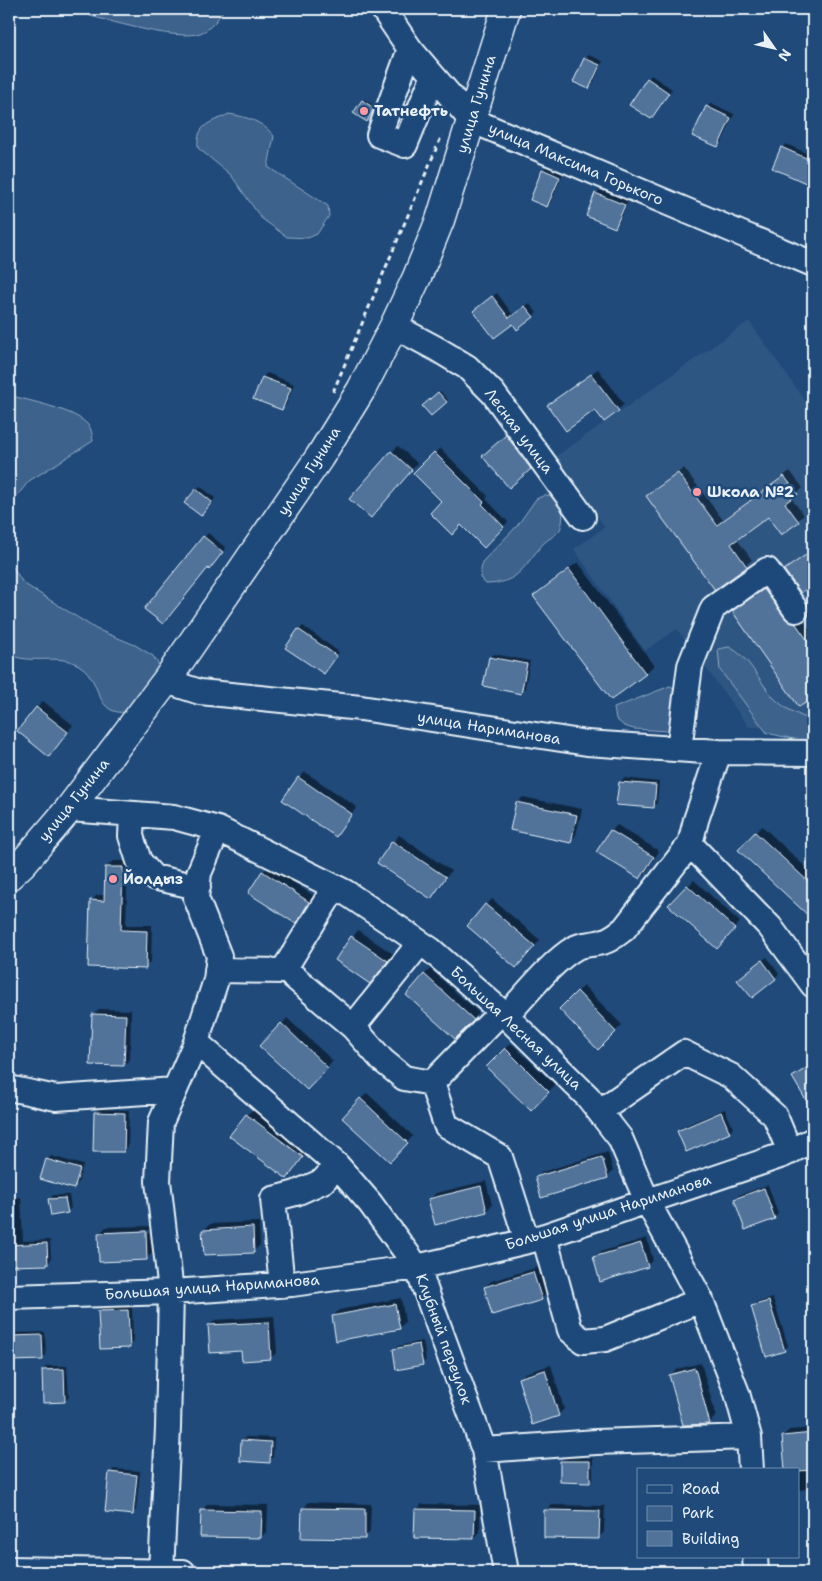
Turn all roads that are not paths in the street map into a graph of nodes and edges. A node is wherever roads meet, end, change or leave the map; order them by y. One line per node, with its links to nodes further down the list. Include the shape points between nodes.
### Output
1 (383, 9): 3 (street, улица Максима Горького)
2 (506, 9): 5 (main road, улица Гунина)
3 (410, 49): 4 (street, улица Максима Горького); 4 (street, via 378,135 404,145)
4 (434, 77): 5 (street, улица Максима Горького)
5 (463, 112): 6 (street, улица Максима Горького); 7 (main road, улица Гунина, via 440,220)
6 (813, 264)
7 (394, 326): 8 (street, Лесная улица, via 467,367 493,393); 10 (main road, улица Гунина, via 361,390 319,458)
8 (583, 517)
9 (796, 610): 11 (street, via 767,570 713,608 690,666)
10 (166, 681): 11 (street, улица Нариманова, via 200,692 361,708 587,744); 14 (main road, улица Гунина)
11 (678, 749): 12 (street, улица Нариманова)
12 (719, 752): 13 (street, улица Нариманова); 17 (street)
13 (813, 753)
14 (69, 809): 15 (street, Большая Лесная улица); 18 (main road, улица Гунина)
15 (132, 814): 16 (street, Большая Лесная улица, via 174,817); 19 (street, via 131,836 139,861 153,877)
16 (218, 829): 19 (street, via 199,873); 20 (street, Большая Лесная улица)
17 (690, 844): 24 (street, via 770,926); 25 (street, via 624,929 611,939 576,947)
18 (13, 864)
19 (198, 887): 22 (street, via 196,898 219,956)
20 (335, 887): 21 (street, Большая Лесная улица); 23 (street)
21 (420, 943): 25 (street, Большая Лесная улица); 26 (street)
22 (217, 970): 23 (street); 27 (street)
23 (283, 971): 26 (street)
24 (813, 985)
25 (504, 1014): 28 (street); 31 (street, Большая Лесная улица)
26 (353, 1027): 28 (street, via 382,1060 404,1078)
27 (196, 1042): 30 (street); 34 (street, Клубный переулок)
28 (432, 1083): 36 (street, via 446,1125 500,1157)
29 (9, 1088): 30 (street, via 56,1098)
30 (175, 1090): 39 (street, via 161,1122 158,1181)
31 (600, 1111): 33 (street, via 684,1054 731,1076 776,1116); 35 (street, Большая Лесная улица, via 620,1138)
32 (813, 1140): 33 (street, Большая улица Нариманова)
33 (790, 1152): 35 (street, Большая улица Нариманова)
34 (337, 1165): 37 (street, Клубный переулок, via 370,1203); 38 (street, via 323,1181 273,1199)
35 (647, 1201): 36 (street, Большая улица Нариманова); 41 (street, Большая Лесная улица)
36 (535, 1238): 37 (street, Большая улица Нариманова); 41 (street, via 570,1330 583,1341 605,1339)
37 (417, 1267): 38 (street, Большая улица Нариманова); 43 (street, Клубный переулок)
38 (282, 1284): 39 (street, Большая улица Нариманова)
39 (170, 1292): 40 (street, Большая улица Нариманова); 47 (street)
40 (9, 1296)
41 (701, 1300): 42 (street, Большая Лесная улица, via 737,1393)
42 (749, 1437): 43 (street, via 596,1442); 44 (street, Большая Лесная улица)
43 (484, 1450): 49 (street, Клубный переулок)
44 (750, 1468)
45 (755, 1558): 50 (street)
46 (9, 1570): 47 (street)
47 (161, 1572): 48 (street)
48 (183, 1572)
49 (506, 1572)
50 (756, 1572)

